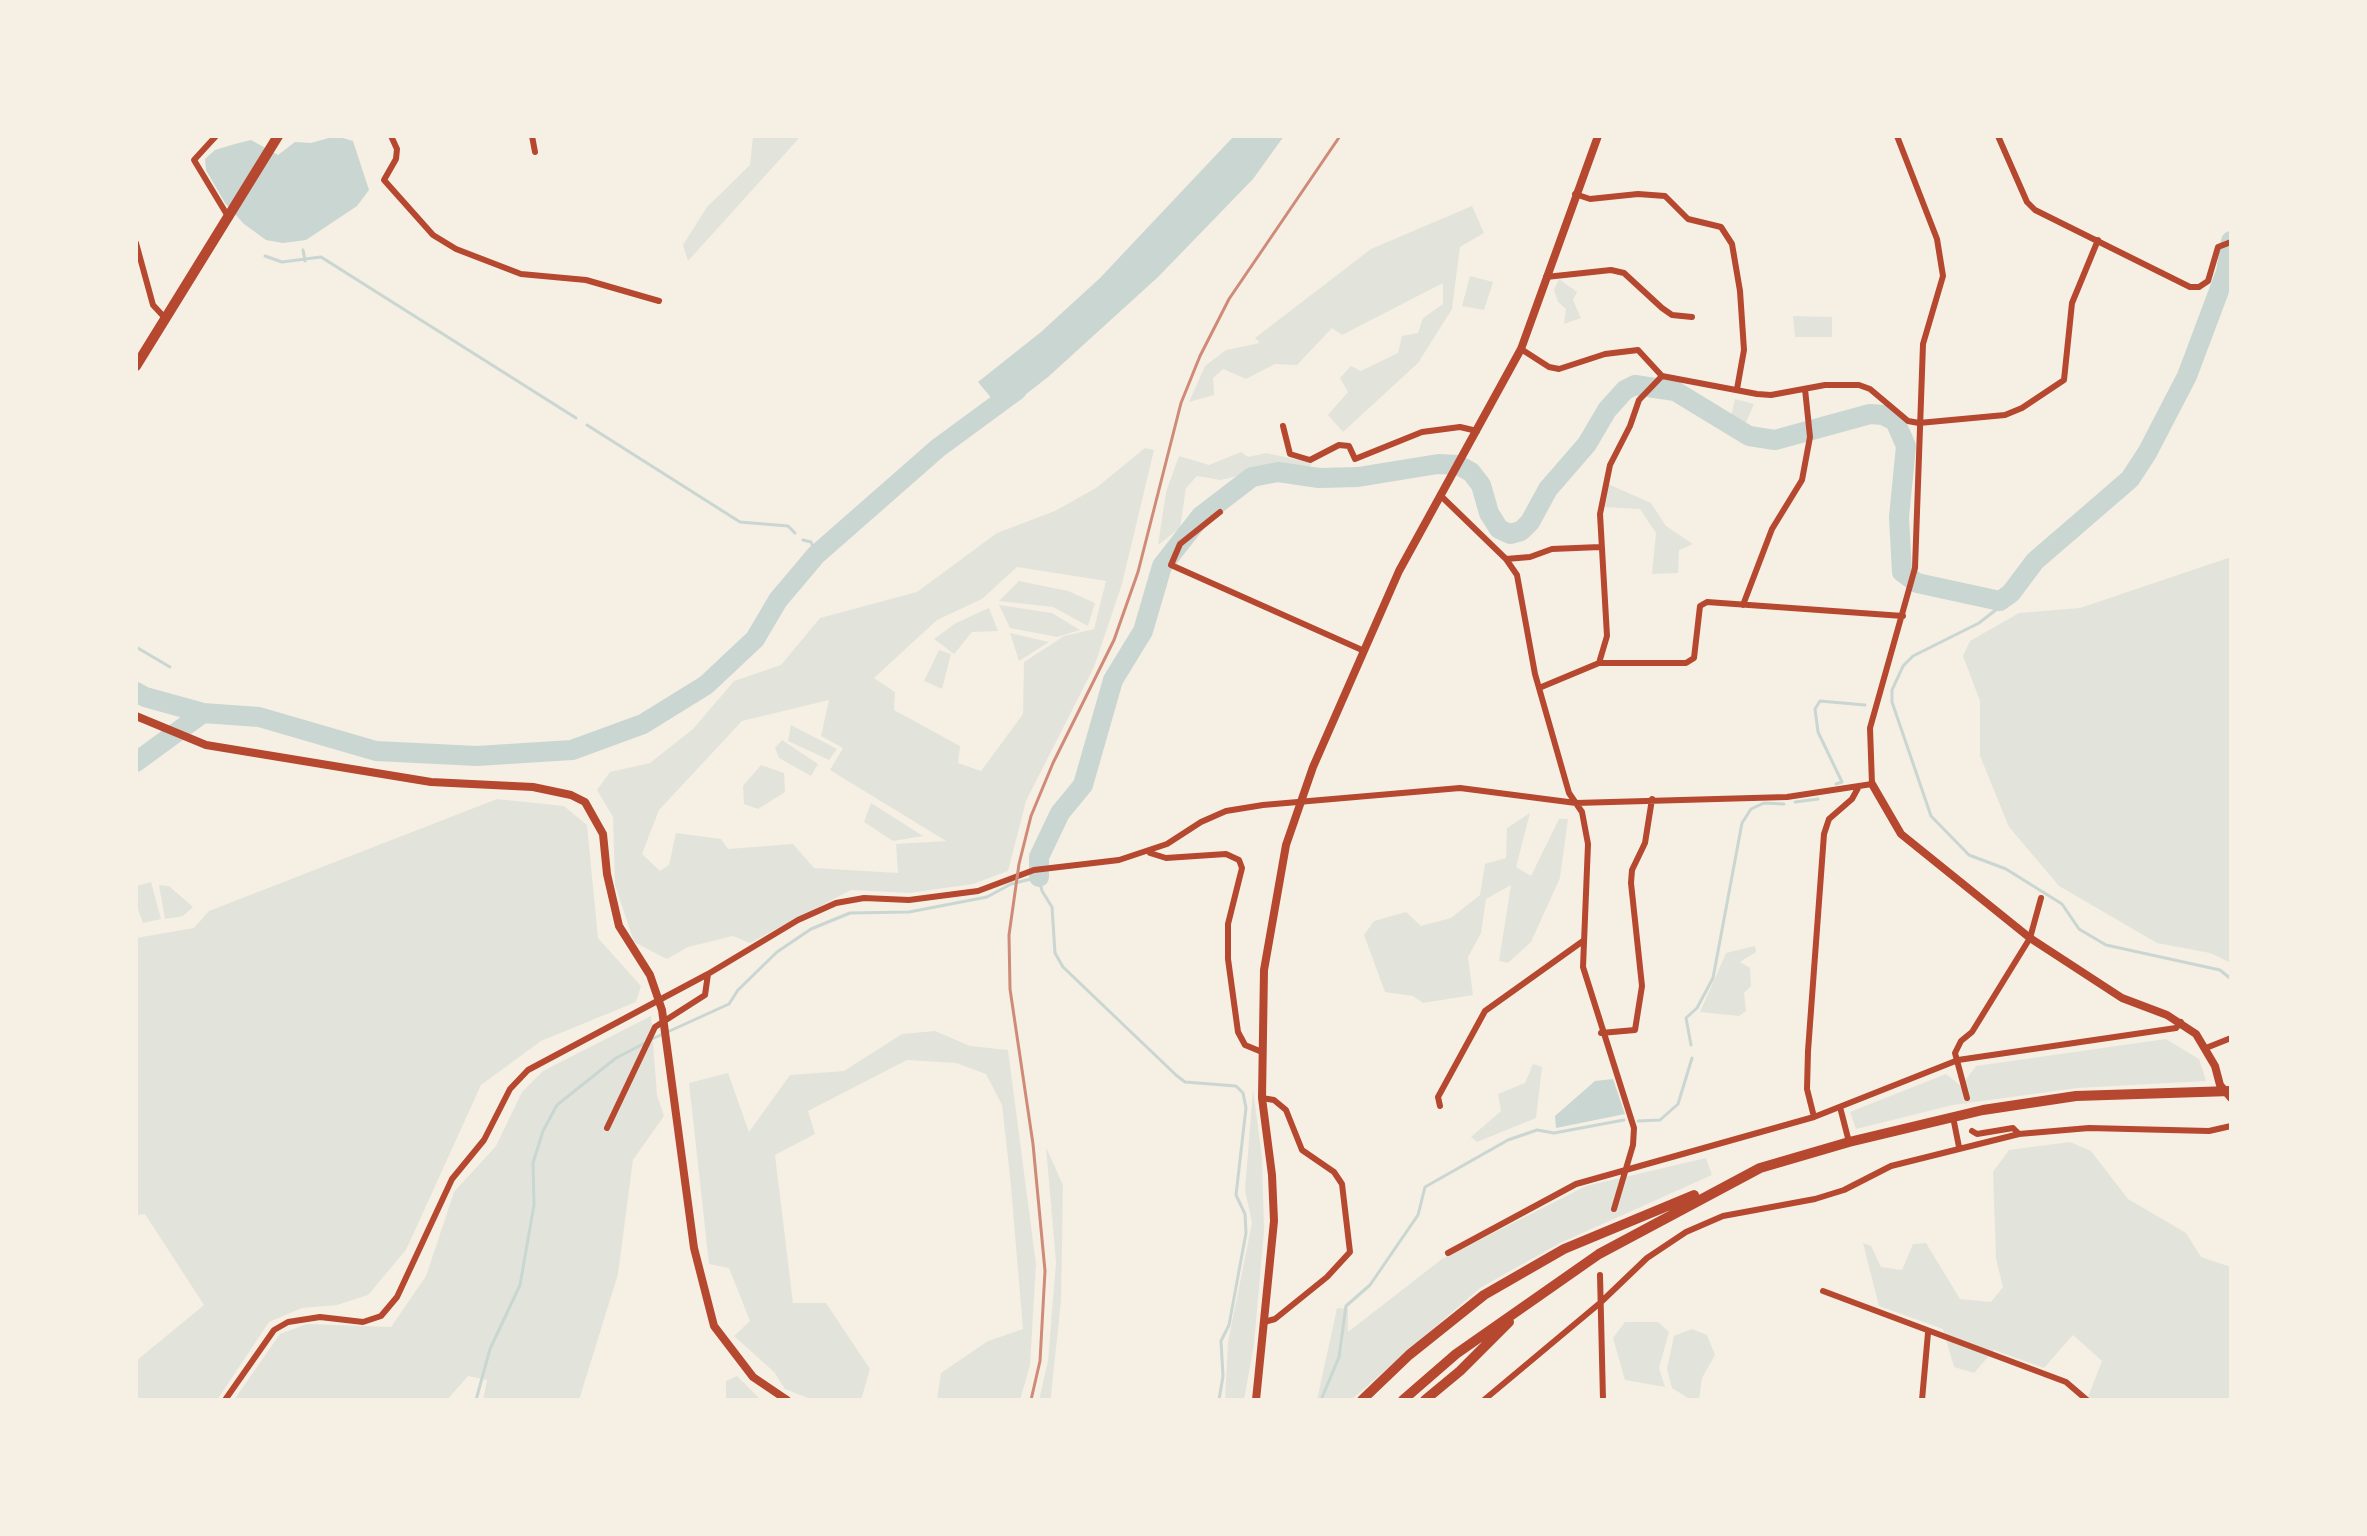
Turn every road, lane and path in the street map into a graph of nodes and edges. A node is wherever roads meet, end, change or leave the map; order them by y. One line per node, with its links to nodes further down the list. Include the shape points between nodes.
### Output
1 (216, 136): 10 (street, via 194,160)
2 (391, 136): 15 (street, via 396,159 384,180 433,235 521,274 586,280)
3 (532, 136): 8 (street)
4 (1598, 136): 9 (street)
5 (1897, 136): 23 (street, via 1943,263 1923,344)
6 (1998, 136): 11 (street, via 2027,202)
7 (278, 137): 10 (main road)
8 (535, 152)
9 (1575, 194): 14 (street); 21 (street, via 1590,199 1665,196 1688,219 1721,227 1732,244 1740,291 1744,350)
10 (229, 218): 17 (main road)
11 (2098, 240): 12 (street, via 2190,287 2208,281 2223,243); 23 (street, via 2072,303 2064,380 2005,415)
12 (2231, 242)
13 (136, 243): 17 (street, via 153,305)
14 (1546, 277): 16 (street, via 1624,273 1672,315); 18 (street)
15 (659, 301)
16 (1692, 317)
17 (166, 319): 19 (main road)
18 (1521, 349): 20 (street, via 1559,369 1638,350); 25 (street)
19 (136, 366)
20 (1662, 376): 21 (street); 28 (street, via 1639,400 1610,465)
21 (1737, 389): 22 (street, via 1771,395)
22 (1805, 389): 23 (street, via 1859,385 1908,421); 30 (street, via 1810,437 1802,480 1772,529)
23 (1919, 423): 31 (street, via 1915,568)
24 (1283, 426): 25 (street, via 1290,454 1310,460 1339,445 1349,446 1355,459 1422,432 1460,427)
25 (1477, 431): 26 (street)
26 (1440, 495): 29 (street); 32 (street)
27 (1220, 512): 32 (street, via 1180,544 1171,565)
28 (1600, 547): 29 (street, via 1552,549); 33 (street, via 1607,636)
29 (1506, 559): 34 (street, via 1517,575)
30 (1743, 605): 31 (street); 33 (street, via 1700,606 1694,658 1686,663)
31 (1903, 616): 36 (street, via 1870,728)
32 (1362, 650): 40 (street)
33 (1599, 663): 34 (street)
34 (1539, 688): 39 (street)
35 (136, 716): 46 (street, via 206,745 431,782 533,787 585,802 603,834 619,926)
36 (1872, 784): 37 (street); 43 (street, via 1901,834)
37 (1858, 788): 38 (street, via 1787,797); 59 (street, via 1829,819 1824,834 1808,1051 1807,1089)
38 (1652, 799): 39 (street); 48 (street, via 1631,883 1642,986 1635,1030)
39 (1576, 803): 40 (street, via 1460,788); 44 (street, via 1588,844)
40 (1300, 804): 41 (street, via 1226,811); 51 (street, via 1273,902 1264,970)
41 (1149, 852): 45 (street, via 1038,870 978,891 836,903); 51 (street, via 1166,858 1226,854 1239,860 1228,959 1238,1032 1245,1045)
42 (2041, 898): 43 (street)
43 (2030, 938): 47 (street, via 2122,998); 52 (street, via 1972,1032 1961,1041 1955,1053)
44 (1583, 941): 48 (street, via 1583,967); 57 (street, via 1485,1011 1438,1097)
45 (708, 974): 46 (street); 62 (street, via 705,995 667,1018 648,1040)
46 (659, 999): 77 (street, via 528,1070 510,1089 484,1140 452,1179 397,1297 381,1316 363,1322 320,1317 288,1322 274,1330); 78 (street, via 694,1248 714,1326 753,1377)
47 (2181, 1022): 50 (street); 52 (street, via 2176,1028)
48 (1601, 1033): 68 (street, via 1632,1113 1633,1145)
49 (2231, 1038): 50 (street)
50 (2206, 1048): 56 (street, via 2220,1085)
51 (1262, 1052): 54 (street)
52 (1958, 1060): 55 (street); 58 (street)
53 (2231, 1091): 60 (main road, via 2076,1096)
54 (1262, 1098): 75 (street, via 1274,1221); 75 (street, via 1286,1110 1302,1150 1342,1184 1350,1252 1327,1277)
55 (1967, 1098)
56 (2231, 1098)
57 (1440, 1106)
58 (1840, 1107): 59 (street); 65 (street)
59 (1814, 1117): 68 (street)
60 (1953, 1117): 65 (main road); 66 (street)
61 (2231, 1126): 64 (street, via 2209,1131 2089,1128)
62 (607, 1128)
63 (1972, 1131): 64 (street, via 2013,1128)
64 (2019, 1134): 66 (street)
65 (1849, 1142): 67 (main road)
66 (1959, 1147): 74 (street, via 1891,1166 1815,1199 1723,1216 1647,1258)
67 (1760, 1168): 73 (main road, via 1599,1254); 80 (main road, via 1564,1249 1484,1295)
68 (1624, 1171): 69 (street); 70 (street, via 1576,1184)
69 (1614, 1209)
70 (1448, 1253)
71 (1600, 1275): 74 (street)
72 (1823, 1291): 76 (street)
73 (1530, 1300): 81 (main road); 82 (main road)
74 (1600, 1303): 83 (street); 84 (street)
75 (1264, 1322): 79 (street)
76 (1928, 1333): 85 (street); 86 (street, via 2066,1382)
77 (225, 1400)
78 (787, 1400)
79 (1256, 1400)
80 (1362, 1400)
81 (1403, 1400)
82 (1425, 1400)
83 (1484, 1400)
84 (1603, 1400)
85 (1922, 1400)
86 (2087, 1400)

